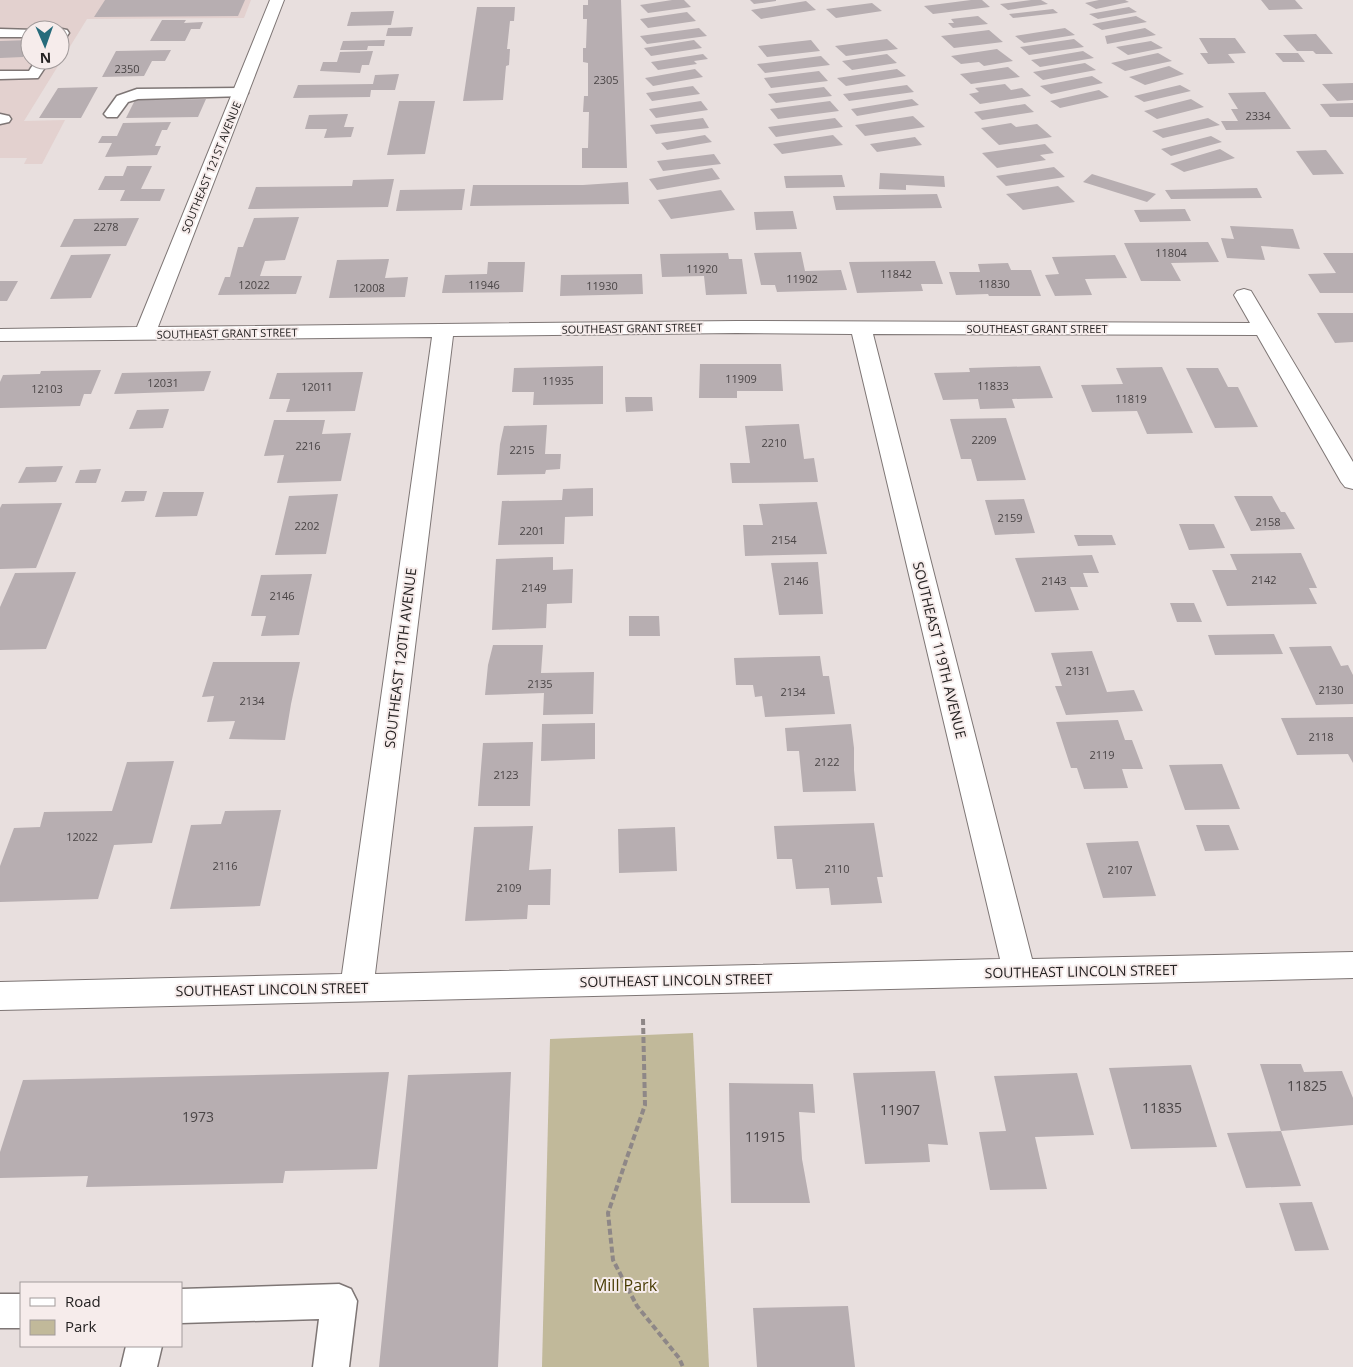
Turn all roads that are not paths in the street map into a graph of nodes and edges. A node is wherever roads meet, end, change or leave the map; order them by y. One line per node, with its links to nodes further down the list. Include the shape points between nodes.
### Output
1 (277, 0): 6 (street, SOUTHEAST 121ST AVENUE)
2 (0, 33): 3 (lane)
3 (20, 33)
4 (36, 70): 5 (lane, via 33,75)
5 (0, 75)
6 (240, 92): 7 (lane, via 136,94 122,99); 12 (street, SOUTHEAST 121ST AVENUE)
7 (112, 114)
8 (1244, 295): 10 (street)
9 (862, 327): 10 (street, SOUTHEAST GRANT STREET); 11 (street, SOUTHEAST GRANT STREET); 16 (street, SOUTHEAST 119TH AVENUE)
10 (1264, 329): 14 (street)
11 (443, 330): 12 (street, SOUTHEAST GRANT STREET); 17 (street, SOUTHEAST 120TH AVENUE)
12 (144, 334): 13 (street, SOUTHEAST GRANT STREET)
13 (0, 336)
14 (1353, 482)
15 (1353, 965): 16 (street, SOUTHEAST LINCOLN STREET)
16 (1019, 972): 17 (street, SOUTHEAST LINCOLN STREET)
17 (357, 987): 18 (street, SOUTHEAST LINCOLN STREET)
18 (0, 996)
19 (182, 1306): 24 (lane, via 339,1301)
20 (0, 1311): 21 (lane)
21 (20, 1311)
22 (144, 1347): 23 (lane)
23 (139, 1367)
24 (331, 1367)

